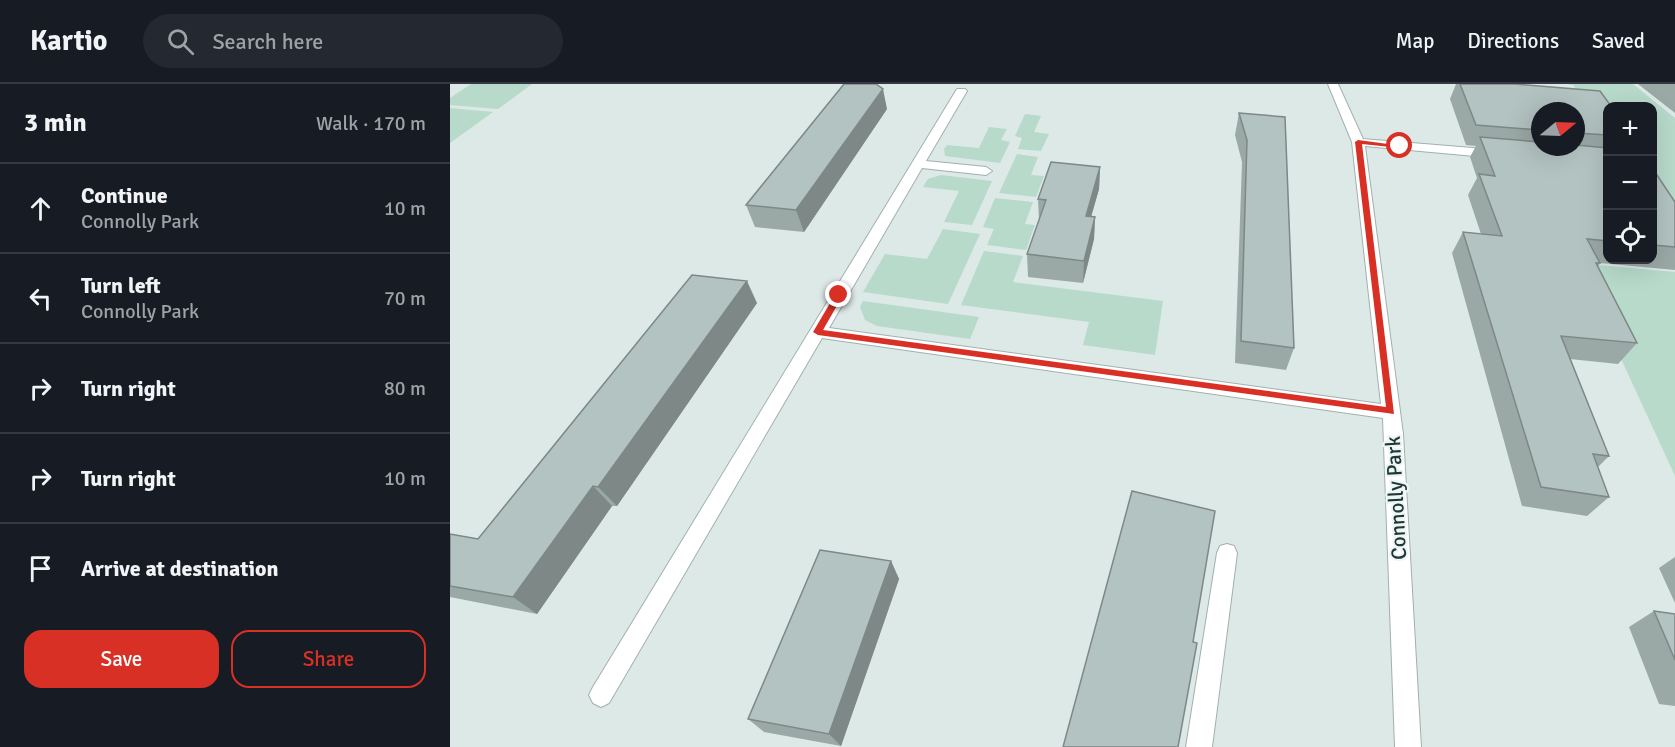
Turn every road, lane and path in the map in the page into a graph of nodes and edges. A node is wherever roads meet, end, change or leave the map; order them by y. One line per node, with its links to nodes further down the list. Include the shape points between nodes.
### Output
1 (1333, 84): 3 (street, Connolly Park)
2 (961, 91): 5 (street)
3 (1358, 142): 4 (street); 8 (street, Connolly Park)
4 (1515, 156)
5 (918, 164): 6 (street); 7 (street)
6 (986, 171)
7 (818, 332): 8 (street); 10 (street)
8 (1391, 412): 12 (street, Connolly Park)
9 (1227, 553): 11 (street)
10 (601, 695)
11 (1199, 747)
12 (1408, 747)

